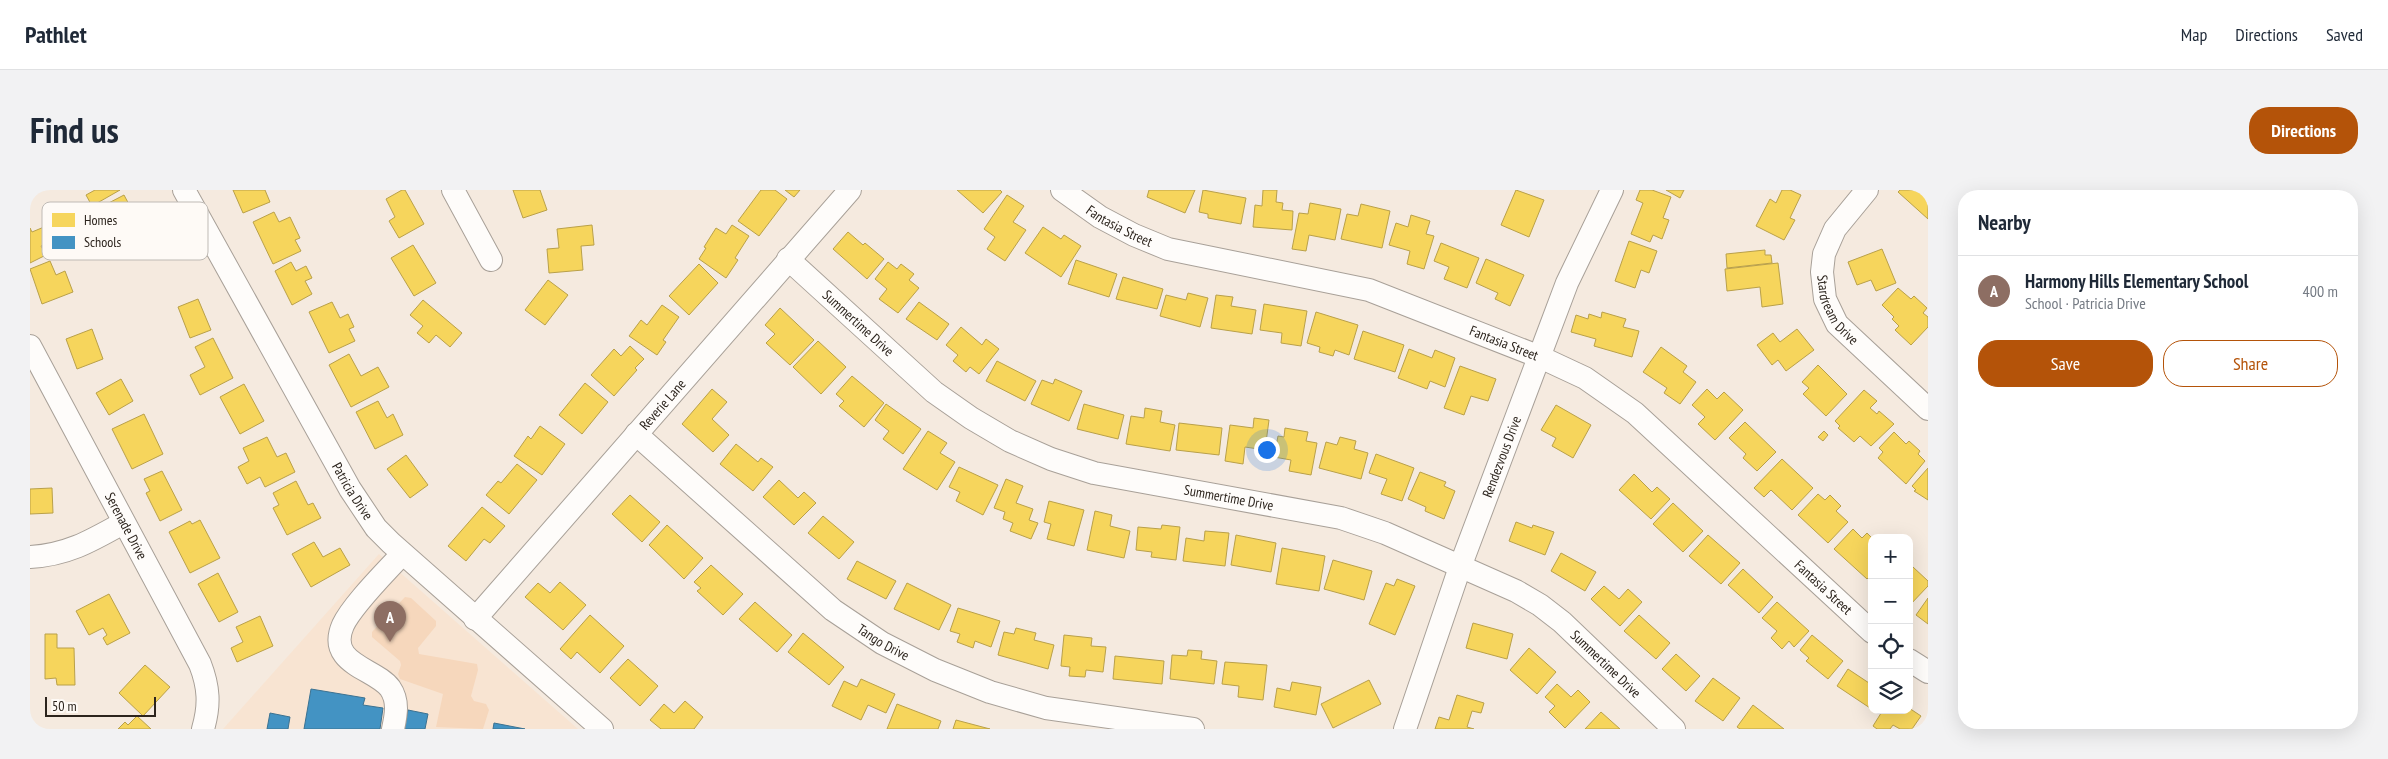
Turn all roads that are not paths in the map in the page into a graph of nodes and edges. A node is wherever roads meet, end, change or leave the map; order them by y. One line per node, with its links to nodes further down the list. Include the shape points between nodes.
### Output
1 (184, 190): 7 (street, Patricia Drive)
2 (454, 190): 10 (street)
3 (850, 190): 9 (street, Reverie Lane)
4 (1062, 190): 12 (street, Fantasia Street, via 1100,217 1168,249 1370,290)
5 (1612, 190): 12 (street, Rendezvous Drive, via 1567,283)
6 (1867, 190): 13 (street, Stardream Drive, via 1835,229 1824,254 1825,299 1837,324)
7 (191, 202)
8 (208, 233): 16 (street, Patricia Drive, via 362,509)
9 (788, 259): 14 (street, Reverie Lane); 18 (street, Summertime Drive, via 934,392 1010,441 1094,473 1341,518 1385,533)
10 (491, 260)
11 (30, 346): 15 (street, Serenade Drive)
12 (1540, 357): 18 (street, Rendezvous Drive); 20 (street, Fantasia Street, via 1585,378 1635,413)
13 (1928, 409)
14 (636, 434): 19 (street, Reverie Lane); 24 (street, Tango Drive, via 833,610 882,643 935,670 990,692)
15 (123, 522): 17 (street, via 74,549 52,556); 23 (street, Serenade Drive, via 206,678)
16 (402, 554): 19 (street, Patricia Drive); 25 (street, via 344,624 340,641 346,656 391,689 397,714)
17 (30, 557)
18 (1460, 567): 28 (street, Rendezvous Drive); 29 (street, Summertime Drive, via 1540,605)
19 (475, 619): 26 (street, Patricia Drive)
20 (1868, 628)
21 (1913, 663): 22 (street)
22 (1928, 672)
23 (206, 720)
24 (1102, 722): 27 (street, Tango Drive)
25 (393, 729)
26 (602, 729)
27 (1193, 729)
28 (1405, 729)
29 (1674, 729)

